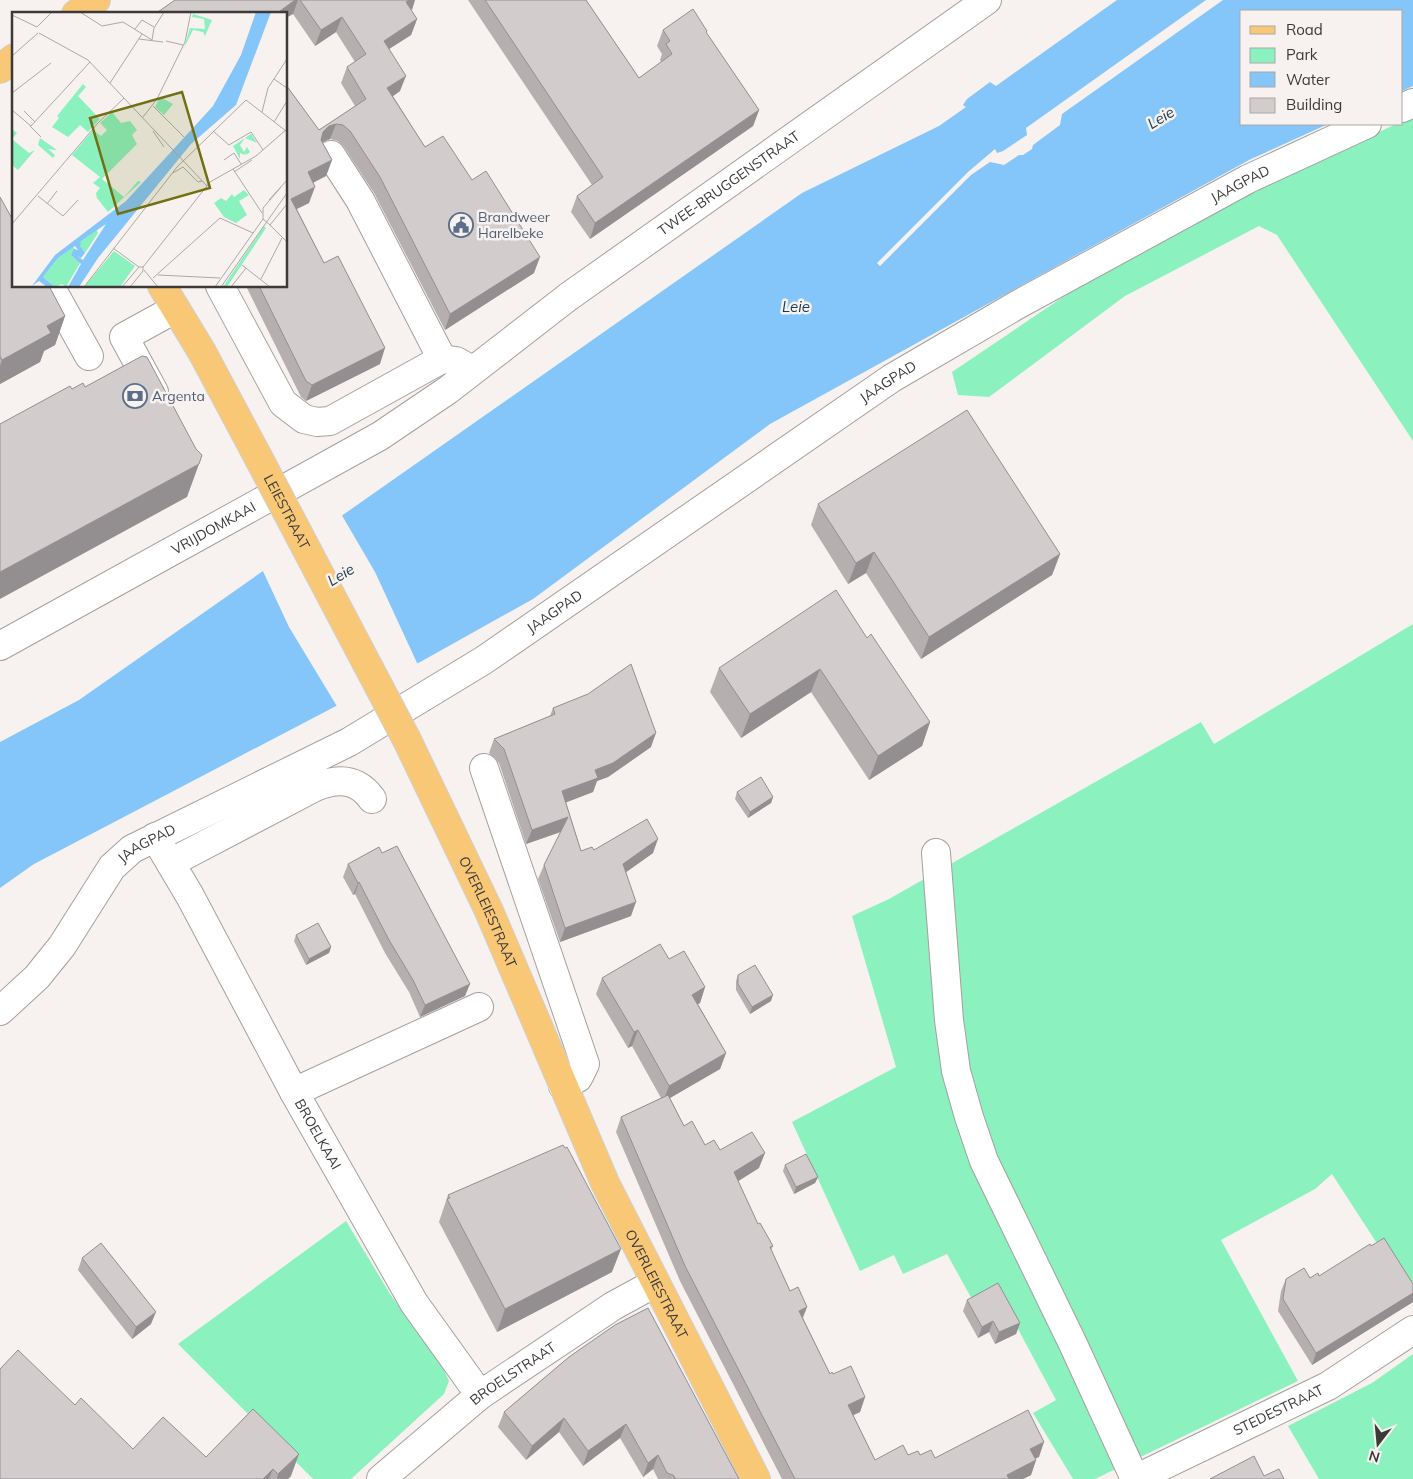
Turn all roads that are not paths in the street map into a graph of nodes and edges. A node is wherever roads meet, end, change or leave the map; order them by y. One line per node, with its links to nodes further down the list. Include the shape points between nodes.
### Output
1 (96, 0): 3 (main road)
2 (987, 0): 13 (street, TWEE-BRUGGENSTRAAT, via 568,296)
3 (79, 12)
4 (12, 60): 5 (main road)
5 (0, 69)
6 (1365, 125): 19 (street, JAAGPAD, via 1248,179 1017,305 892,378 484,660 349,742)
7 (331, 155): 12 (street, via 360,200)
8 (51, 288): 11 (street)
9 (221, 288): 12 (street, via 283,404 304,418 330,421)
10 (168, 298): 14 (street, via 124,336); 16 (main road, LEIESTRAAT, bridge, via 202,352)
11 (89, 356)
12 (442, 359): 13 (street, via 456,361)
13 (472, 370): 15 (street, VRIJDOMKAAI, via 380,436)
14 (166, 414)
15 (0, 646)
16 (407, 740): 24 (main road, OVERLEIESTRAAT, via 489,911)
17 (484, 768): 24 (street, via 585,1064 578,1078)
18 (372, 799): 21 (street, via 355,783 331,781)
19 (156, 837): 21 (street, BROELKAAI); 23 (street, JAAGPAD, via 132,849 112,867 62,946 37,978)
20 (936, 853): 31 (street, via 949,1020 956,1071 969,1117 984,1161)
21 (172, 862): 25 (street, BROELKAAI)
22 (479, 1007): 25 (street)
23 (0, 1011)
24 (563, 1086): 26 (main road, OVERLEIESTRAAT, via 605,1183)
25 (294, 1092): 28 (street, BROELKAAI, via 414,1303)
26 (655, 1283): 28 (street, BROELSTRAAT, via 613,1306); 30 (main road, OVERLEIESTRAAT)
27 (1413, 1330): 31 (street, STEDESTRAAT, via 1328,1386)
28 (480, 1395): 29 (street, BROELSTRAAT)
29 (381, 1479)
30 (756, 1479)
31 (1135, 1479)

